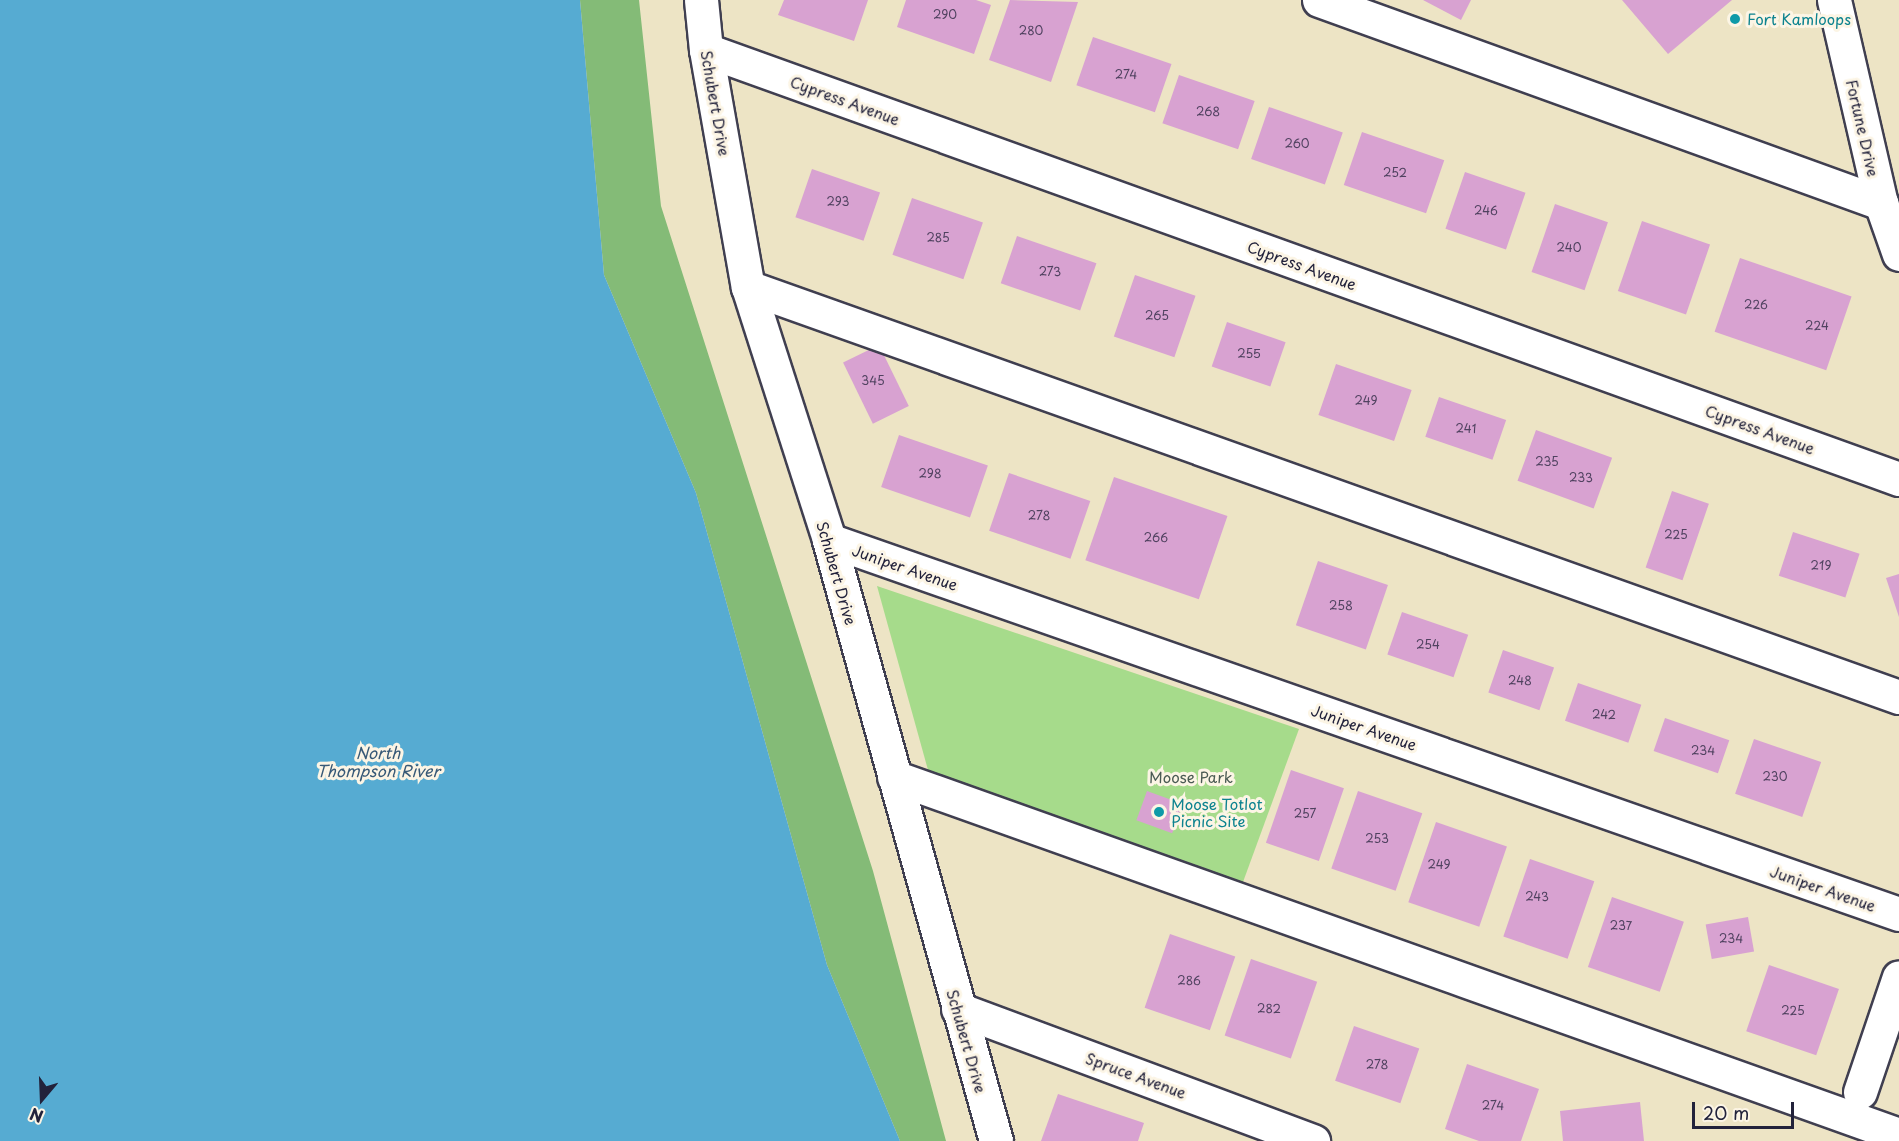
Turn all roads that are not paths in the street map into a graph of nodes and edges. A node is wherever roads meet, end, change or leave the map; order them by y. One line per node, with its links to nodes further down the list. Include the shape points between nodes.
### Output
1 (701, 0): 4 (street, Schubert Drive)
2 (1319, 0): 5 (street)
3 (1834, 0): 5 (street, Fortune Drive)
4 (706, 50): 7 (street, Schubert Drive); 8 (street, Cypress Avenue)
5 (1881, 203): 6 (street, Fortune Drive)
6 (1899, 254)
7 (748, 287): 9 (street, Schubert Drive); 10 (street)
8 (1899, 479)
9 (829, 540): 11 (street, Schubert Drive); 12 (street, Juniper Avenue)
10 (1899, 697)
11 (894, 777): 14 (street, Schubert Drive); 16 (street)
12 (1899, 914)
13 (1899, 977): 15 (street)
14 (958, 1009): 17 (street, Schubert Drive); 18 (street, Spruce Avenue)
15 (1860, 1092)
16 (1899, 1136)
17 (996, 1141)
18 (1313, 1141)

